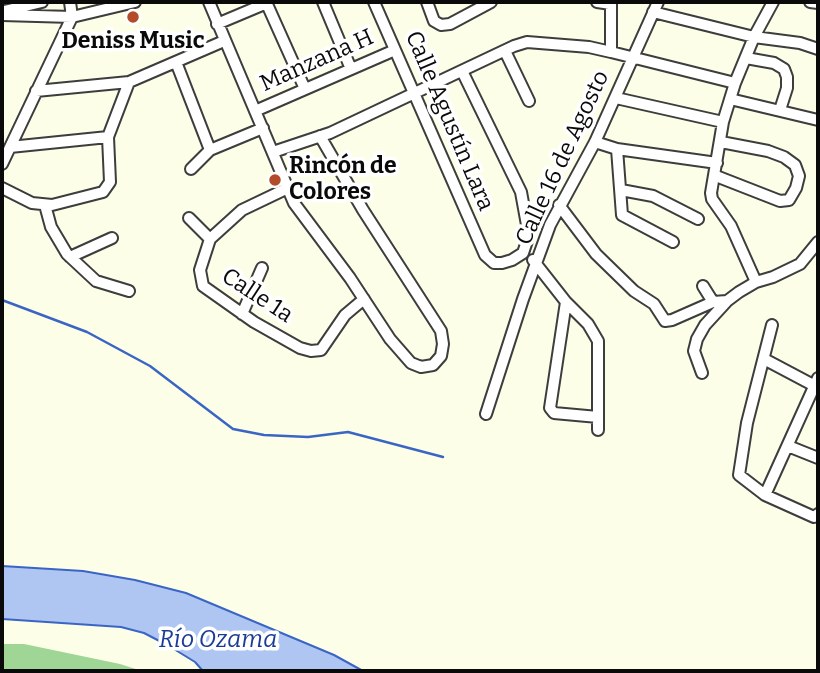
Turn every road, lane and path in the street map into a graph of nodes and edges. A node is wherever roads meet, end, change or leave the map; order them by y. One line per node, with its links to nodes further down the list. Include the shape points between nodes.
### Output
1 (42, 2): 16 (street)
2 (70, 2): 17 (street)
3 (135, 2): 17 (street)
4 (209, 2): 18 (street)
5 (267, 2): 18 (street); 32 (street)
6 (323, 2): 28 (street)
7 (426, 2): 8 (street, via 434,21 441,25)
8 (491, 2)
9 (597, 2): 13 (street)
10 (773, 2): 19 (street)
11 (810, 2): 14 (street)
12 (378, 3): 22 (street, Calle Agustín Lara)
13 (611, 3): 24 (street)
14 (818, 4)
15 (655, 7): 19 (street); 25 (street, Calle 16 de Agosto)
16 (2, 13): 17 (street)
17 (72, 17): 33 (street)
18 (217, 24): 20 (street)
19 (754, 37): 21 (street); 26 (street)
20 (224, 41): 27 (street); 39 (street)
21 (818, 48)
22 (395, 50): 28 (street, Manzana H); 34 (street, Calle Agustín Lara)
23 (505, 51): 24 (street, via 543,42); 29 (street); 37 (street)
24 (611, 52): 25 (street)
25 (632, 58): 31 (street); 35 (street, Calle 16 de Agosto)
26 (746, 58): 31 (street); 38 (street, via 784,69 787,88)
27 (176, 62): 30 (street); 49 (street)
28 (351, 69): 32 (street, Manzana H)
29 (461, 71): 34 (street); 66 (street, via 521,192 527,225)
30 (129, 82): 33 (street); 44 (street)
31 (735, 83): 36 (street)
32 (305, 89): 39 (street, Manzana H)
33 (36, 91): 47 (street)
34 (414, 94): 43 (street); 66 (street, Calle Agustín Lara, via 485,255 502,263)
35 (616, 98): 41 (street); 45 (street, Calle 16 de Agosto)
36 (730, 99): 38 (street); 41 (street)
37 (529, 101)
38 (780, 110): 40 (street)
39 (255, 111): 42 (street)
40 (818, 120)
41 (723, 122): 46 (street)
42 (263, 128): 49 (street); 50 (street)
43 (320, 136): 50 (street); 73 (street, via 441,331 441,356 433,365 411,363)
44 (108, 137): 47 (street); 58 (street, via 110,182 103,192)
45 (595, 142): 48 (street); 59 (street, Calle 16 de Agosto)
46 (720, 142): 51 (street); 54 (street, via 784,157 795,165 799,176 789,200 780,201)
47 (10, 147): 52 (street)
48 (617, 149): 51 (street); 57 (street)
49 (210, 150): 53 (street)
50 (274, 152): 56 (street)
51 (717, 163): 54 (street)
52 (2, 164)
53 (191, 169)
54 (716, 176): 70 (street, via 711,193)
55 (2, 188): 58 (street)
56 (288, 188): 63 (street, Calle 1a, via 242,210); 73 (street)
57 (621, 190): 61 (street, via 653,196); 65 (street, via 624,218)
58 (45, 205): 67 (street, via 51,227)
59 (559, 205): 68 (street, Calle 16 de Agosto); 76 (street, via 596,254 654,304 665,321)
60 (189, 218): 63 (street)
61 (698, 219)
62 (112, 238): 67 (street)
63 (210, 239): 77 (street, Calle 1a, via 200,270 203,286)
64 (818, 242): 70 (street, via 800,264)
65 (673, 243)
66 (523, 253): 68 (street)
67 (70, 257): 72 (street, via 96,281)
68 (536, 263): 75 (street); 82 (street, Calle 16 de Agosto)
69 (262, 268): 77 (street)
70 (756, 282): 74 (street)
71 (703, 286): 76 (street)
72 (129, 291)
73 (363, 299): 77 (street, Calle 1a, via 345,315 321,350 300,348)
74 (727, 300): 76 (street); 80 (street, via 697,340 694,353)
75 (566, 302): 83 (street, via 598,341); 83 (street, via 550,408 554,413)
76 (713, 302)
77 (242, 314)
78 (772, 325): 79 (street)
79 (764, 359): 81 (street); 87 (street, via 739,471 741,479)
80 (702, 373)
81 (816, 388): 85 (street)
82 (486, 414)
83 (598, 417): 84 (street)
84 (598, 430)
85 (788, 446): 86 (street); 87 (street)
86 (818, 458)
87 (765, 495): 88 (street)
88 (816, 515)

